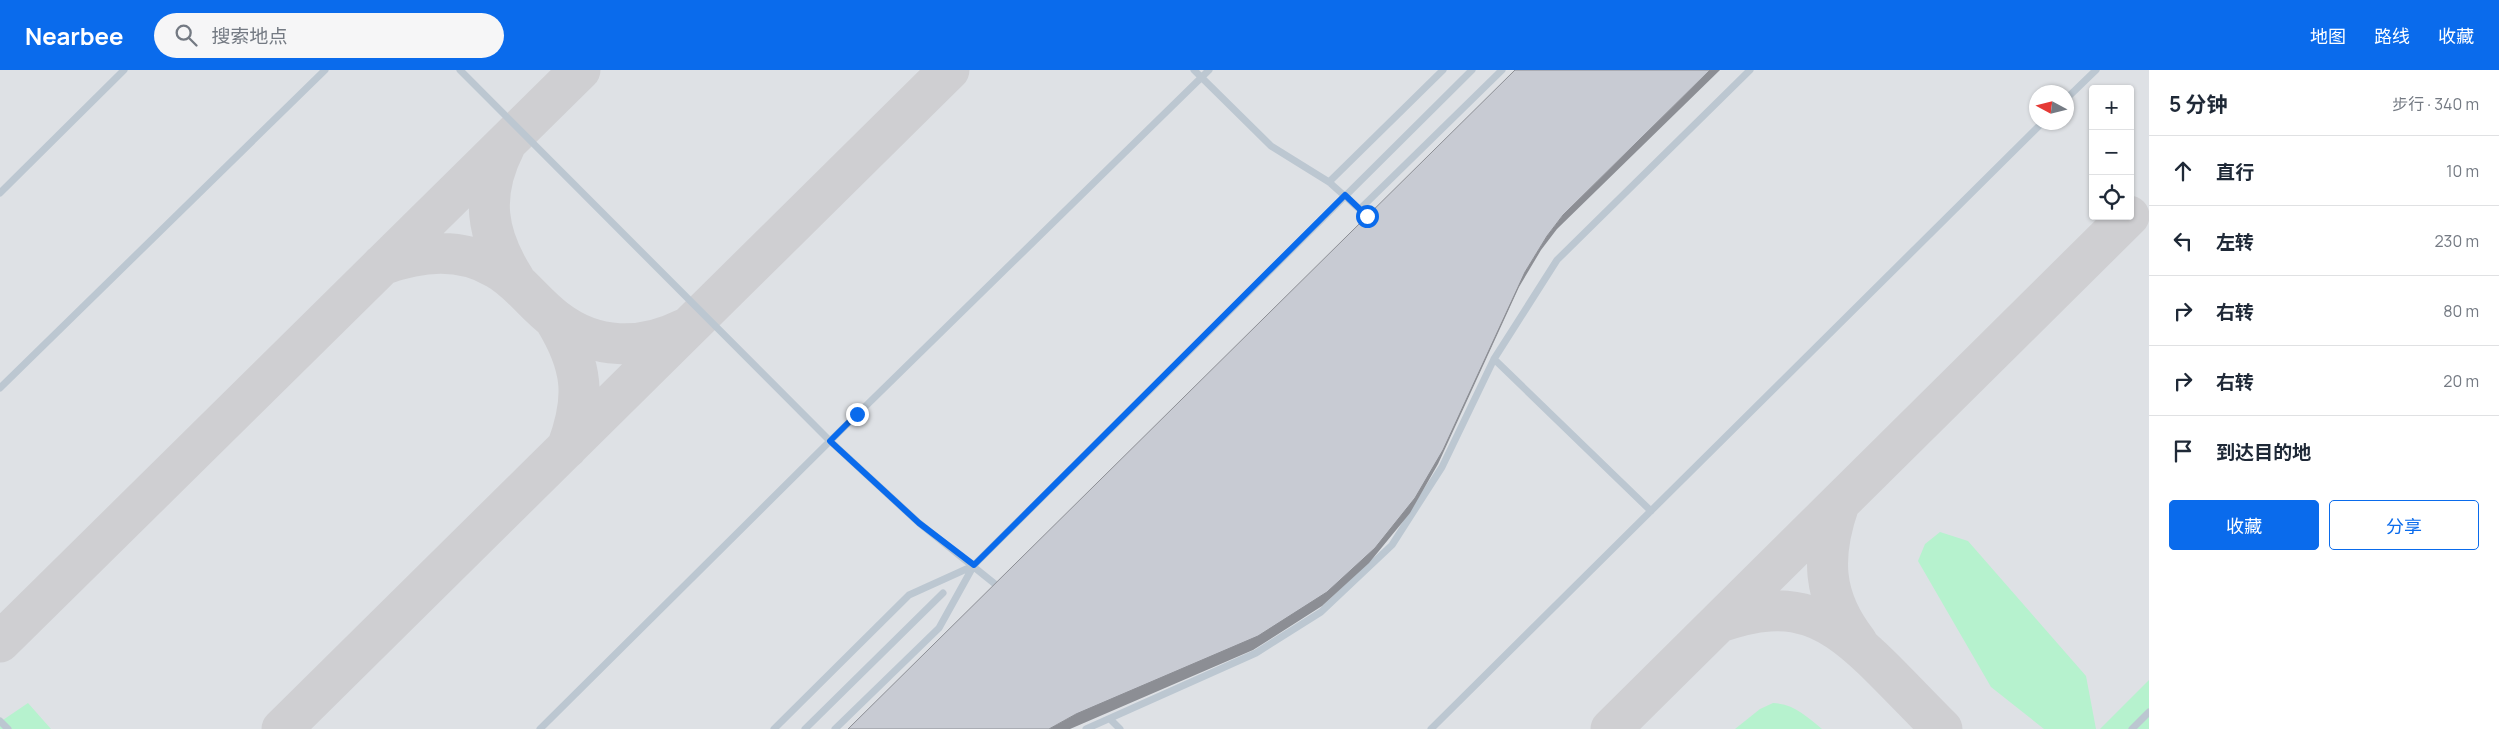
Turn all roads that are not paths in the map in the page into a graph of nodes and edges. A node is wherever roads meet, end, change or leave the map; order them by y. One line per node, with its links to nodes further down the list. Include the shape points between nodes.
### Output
1 (124, 70): 15 (lane)
2 (325, 70): 20 (lane)
3 (460, 70): 21 (lane)
4 (1194, 70): 11 (lane)
5 (1210, 70): 11 (lane)
6 (1442, 70): 14 (lane)
7 (1472, 70): 16 (lane)
8 (1502, 70): 17 (lane)
9 (1750, 70): 19 (lane, via 1558,260)
10 (2096, 70): 12 (lane)
11 (1202, 78): 14 (lane, via 1272,146); 21 (lane)
12 (2074, 91)
13 (2035, 130): 22 (lane)
14 (1329, 182): 16 (lane)
15 (0, 193)
16 (1345, 195): 17 (lane); 23 (lane)
17 (1360, 209): 18 (lane)
18 (1367, 216)
19 (1494, 359): 22 (lane); 28 (lane, via 1442,467 1392,544 1321,612 1256,653)
20 (0, 388)
21 (830, 441): 23 (lane, via 919,523); 32 (lane)
22 (1651, 511): 38 (lane)
23 (974, 565): 24 (lane); 33 (lane, via 909,595); 35 (lane, via 939,628)
24 (995, 584)
25 (943, 593): 34 (lane)
26 (2149, 712): 27 (lane)
27 (2143, 718): 30 (lane); 39 (lane)
28 (1111, 720): 36 (lane); 37 (lane)
29 (0, 721): 31 (lane)
30 (2149, 724)
31 (8, 729)
32 (540, 729)
33 (774, 729)
34 (805, 729)
35 (835, 729)
36 (1086, 729)
37 (1120, 729)
38 (1431, 729)
39 (2132, 729)

